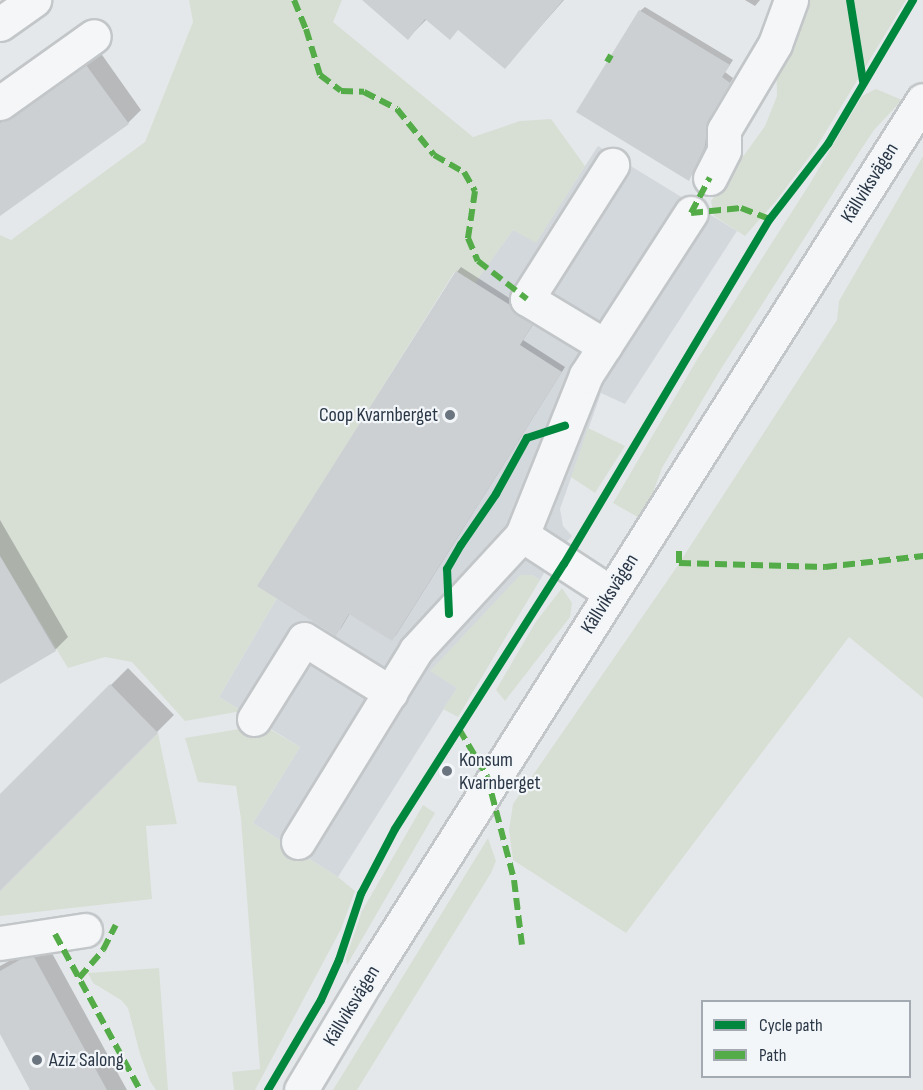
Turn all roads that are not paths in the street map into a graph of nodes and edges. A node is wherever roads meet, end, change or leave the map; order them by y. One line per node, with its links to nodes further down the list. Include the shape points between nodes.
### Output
1 (34, 0): 3 (street)
2 (791, 0): 8 (street, via 775,44 724,130 724,150)
3 (0, 24)
4 (94, 36): 6 (street)
5 (923, 100): 12 (street, Källviksvägen)
6 (0, 103)
7 (612, 165): 10 (street, via 527,298)
8 (710, 178)
9 (691, 213): 10 (street)
10 (605, 346): 11 (street, via 586,375)
11 (522, 535): 12 (street); 13 (street, via 416,650)
12 (611, 593): 18 (street, Källviksvägen)
13 (391, 693): 14 (street, via 304,639); 15 (street)
14 (254, 719)
15 (298, 842)
16 (85, 930): 17 (street)
17 (0, 943)
18 (301, 1090)

